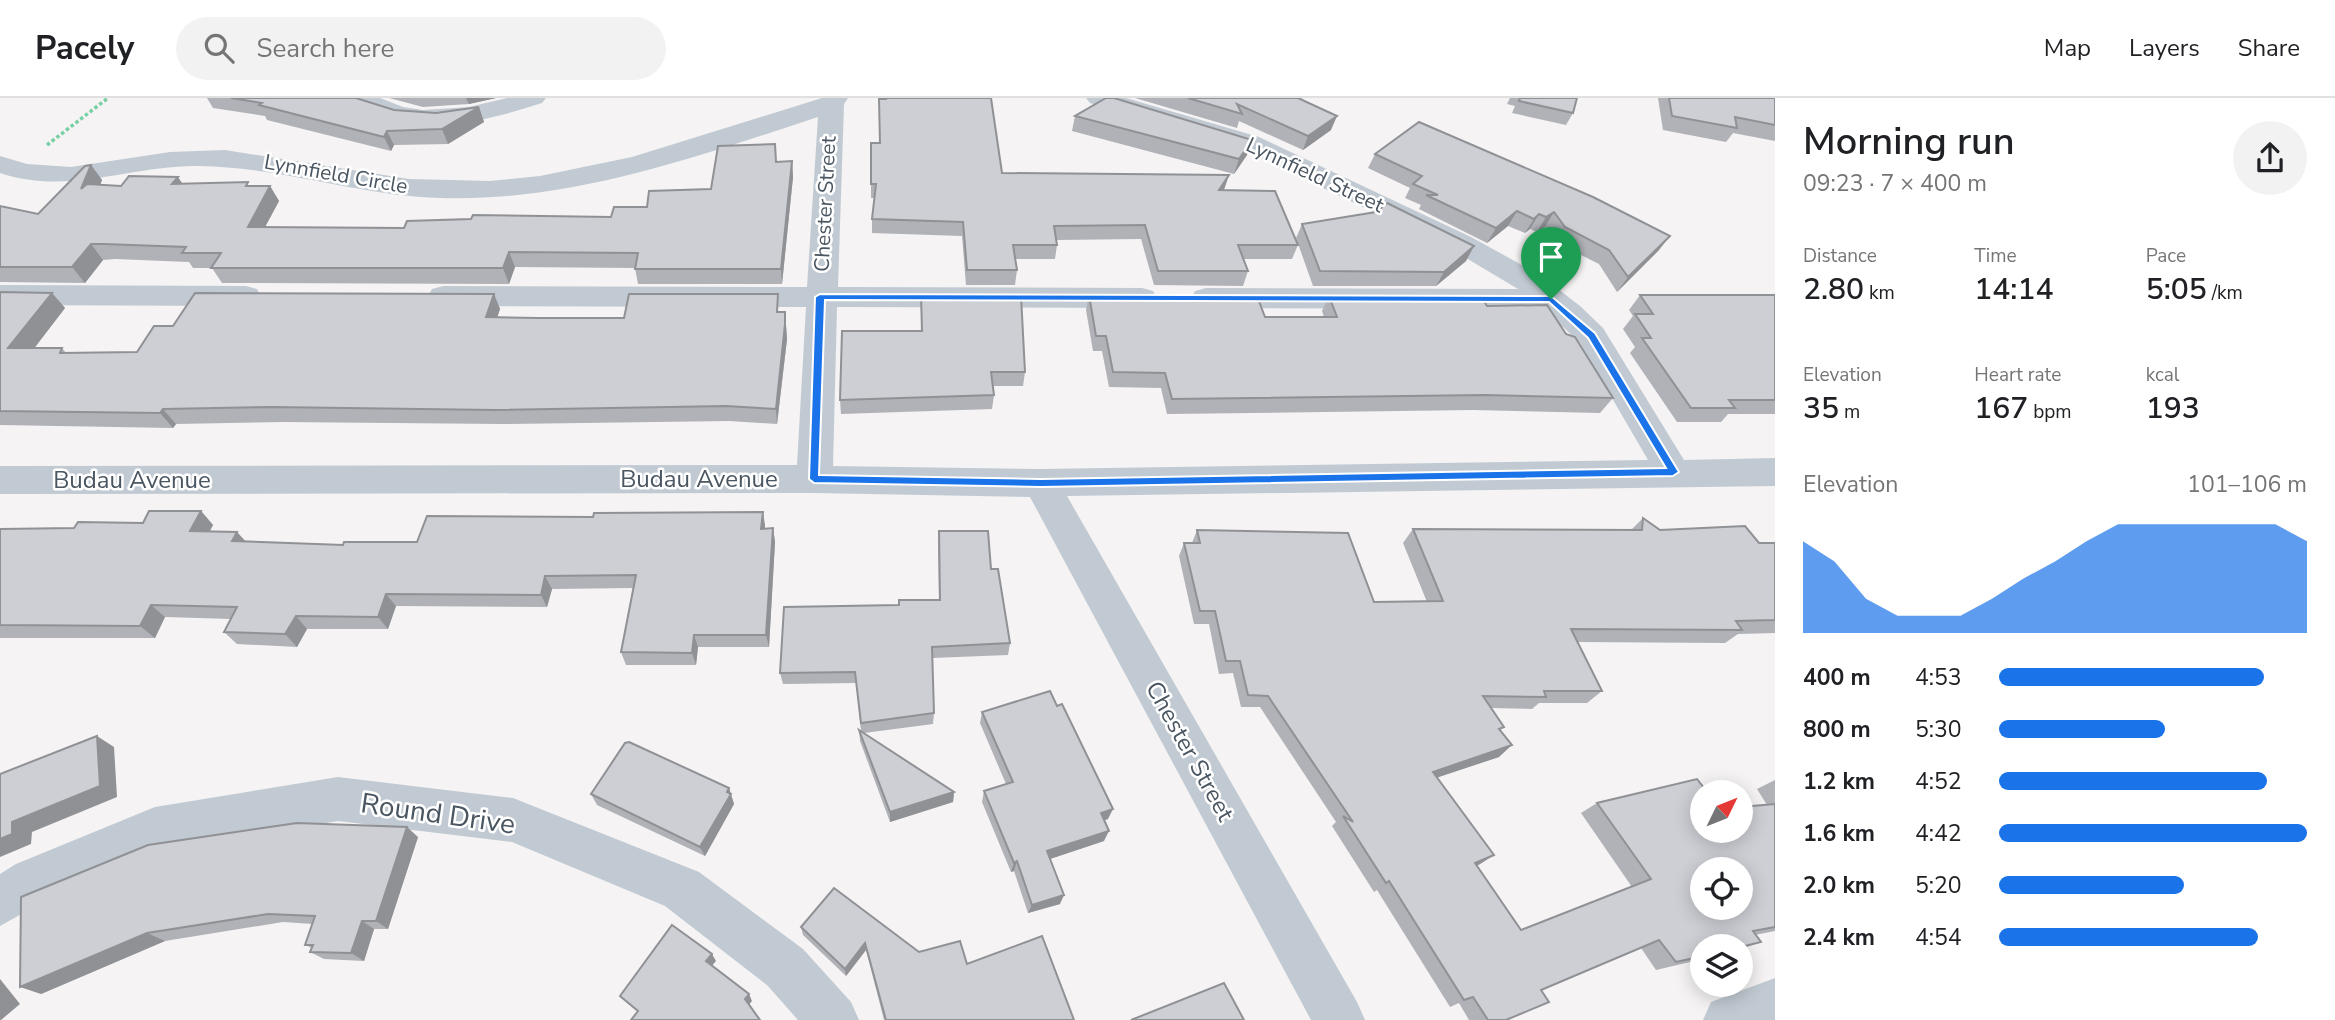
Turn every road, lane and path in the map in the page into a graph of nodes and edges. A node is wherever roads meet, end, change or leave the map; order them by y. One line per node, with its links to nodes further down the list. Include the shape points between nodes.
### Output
1 (108, 98): 6 (path)
2 (361, 98): 3 (street, via 374,108 398,115 440,117)
3 (533, 98)
4 (1100, 98): 11 (street, Lynnfield Street, via 1250,143 1461,243)
5 (833, 101): 6 (street, Lynnfield Circle, via 657,158 528,185 396,188 245,158 193,158 75,174); 10 (street, Chester Street)
6 (6, 167)
7 (0, 295): 8 (street)
8 (278, 296)
9 (417, 296): 10 (street)
10 (820, 297): 11 (street); 14 (street, Chester Street)
11 (1551, 299): 12 (street, Lynnfield Street, via 1592,336)
12 (1673, 472): 13 (street, Budau Avenue); 16 (street, Budau Avenue)
13 (1775, 472)
14 (814, 479): 15 (street, Budau Avenue); 16 (street, Budau Avenue)
15 (0, 480)
16 (1041, 483): 20 (street, Chester Street)
17 (0, 902): 19 (street, Round Drive, via 33,881 155,830 338,800 513,820 682,889 785,967)
18 (1775, 1004): 21 (street)
19 (833, 1020)
20 (1339, 1020)
21 (1729, 1020)

